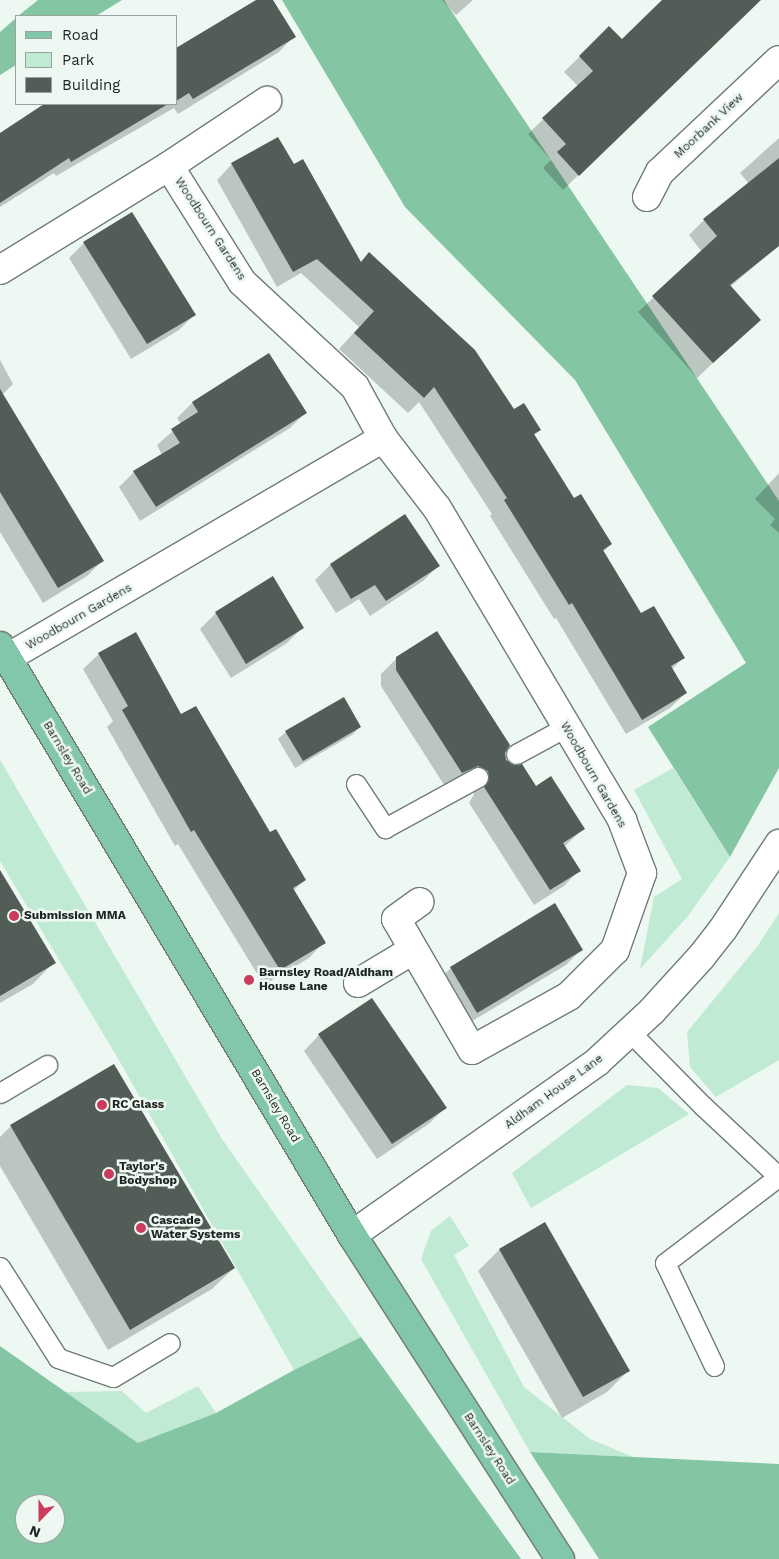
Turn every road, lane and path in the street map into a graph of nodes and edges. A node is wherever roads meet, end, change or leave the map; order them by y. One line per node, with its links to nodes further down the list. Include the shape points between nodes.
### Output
1 (779, 60): 4 (street, Moorbank View, via 660,172)
2 (267, 101): 3 (street)
3 (170, 166): 5 (street, Woodbourn Gardens); 6 (street, Woodbourn Gardens, via 242,282 355,387)
4 (647, 197)
5 (0, 270)
6 (383, 438): 7 (street, Woodbourn Gardens); 8 (street, Woodbourn Gardens, via 437,508)
7 (4, 652): 20 (main road, Barnsley Road)
8 (566, 727): 9 (lane); 14 (street, Woodbourn Gardens, via 622,820 642,873 615,950 569,996 472,1050)
9 (516, 754)
10 (478, 777): 11 (lane, via 385,828)
11 (356, 784)
12 (779, 844): 16 (street, Aldham House Lane, via 708,950)
13 (418, 902): 14 (street, Woodbourn Gardens, via 396,919)
14 (413, 950): 15 (street)
15 (358, 983)
16 (630, 1032): 19 (lane); 20 (street, Aldham House Lane, via 597,1062)
17 (47, 1065): 18 (lane)
18 (0, 1093)
19 (778, 1177): 23 (lane, via 665,1263)
20 (352, 1235): 24 (main road, Barnsley Road)
21 (0, 1267): 22 (lane, via 58,1358 113,1377)
22 (170, 1343)
23 (714, 1366)
24 (560, 1559)

